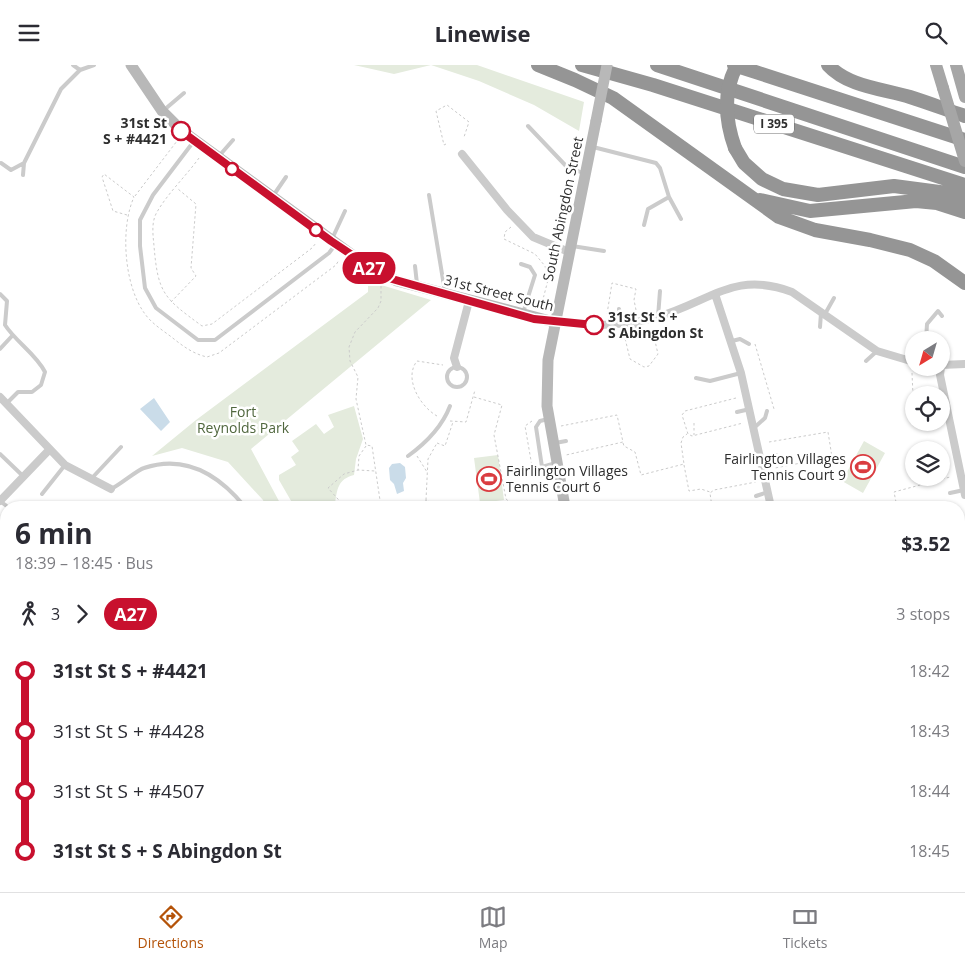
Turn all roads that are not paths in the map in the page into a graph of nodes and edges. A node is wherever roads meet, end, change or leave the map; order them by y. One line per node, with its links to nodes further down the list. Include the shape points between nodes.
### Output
1 (74, 65): 12 (lane)
2 (94, 65): 12 (lane)
3 (131, 65): 15 (street, 31st Street South)
4 (538, 65): 34 (highway, via 613,98)
5 (582, 65): 33 (highway, I 395)
6 (607, 65): 23 (street, South Abingdon Street, bridge)
7 (657, 65): 29 (highway)
8 (736, 65): 16 (highway); 38 (highway, bridge, via 726,96 728,129 744,163 762,179 783,189 818,195 894,186 947,193)
9 (828, 65): 17 (highway, via 835,72 860,83)
10 (936, 65): 26 (main road, bridge)
11 (956, 65): 14 (main road)
12 (80, 70): 28 (lane, via 61,89)
13 (184, 93): 15 (lane)
14 (964, 95)
15 (162, 111): 21 (street, 31st Street South)
16 (885, 114): 19 (highway); 22 (highway)
17 (965, 116)
18 (528, 126): 30 (lane, via 567,167)
19 (965, 133)
20 (233, 140): 25 (lane)
21 (194, 141): 25 (street, 31st Street South); 43 (lane, via 153,195 140,220 145,288 156,308 168,319 198,340 215,340 329,253)
22 (965, 141)
23 (591, 146): 30 (street, South Abingdon Street); 37 (lane, via 656,163)
24 (462, 154): 44 (street, via 533,237)
25 (218, 158): 36 (street, 31st Street South)
26 (965, 161)
27 (1, 163): 28 (lane, via 11,170)
28 (24, 163): 31 (lane)
29 (965, 167)
30 (585, 174): 44 (street, South Abingdon Street)
31 (23, 175)
32 (286, 177): 36 (lane)
33 (965, 185)
34 (745, 194): 40 (highway, via 810,211 916,201 937,203); 48 (highway, via 779,217 815,230 870,239 910,250 934,261)
35 (429, 195): 53 (lane)
36 (271, 197): 43 (street, 31st Street South)
37 (669, 197): 41 (lane); 42 (lane, via 648,209)
38 (965, 199)
39 (345, 211): 43 (lane)
40 (965, 212)
41 (681, 219)
42 (644, 225)
43 (333, 242): 49 (street, 31st Street South, via 385,277)
44 (570, 249): 45 (lane); 62 (street, South Abingdon Street)
45 (604, 251)
46 (521, 264): 58 (lane, via 530,267 535,275)
47 (415, 266): 49 (lane)
48 (965, 283)
49 (417, 287): 53 (street, 31st Street South)
50 (660, 291): 60 (lane)
51 (0, 294): 69 (lane, via 7,301 5,325)
52 (715, 294): 57 (street, 31st Street South, via 735,285 758,283 777,286); 60 (street, 31st Street South); 70 (street)
53 (446, 295): 55 (street, 31st Street South)
54 (834, 298): 57 (lane)
55 (468, 301): 58 (street, 31st Street South); 78 (street, via 454,358)
56 (619, 309): 64 (lane)
57 (823, 312): 66 (lane); 73 (street, 31st Street South)
58 (522, 315): 62 (street, 31st Street South)
59 (942, 316): 65 (lane, via 938,311)
60 (658, 317): 63 (street, 31st Street South)
61 (923, 321): 65 (lane)
62 (554, 322): 64 (street, 31st Street South, via 581,325); 87 (street, South Abingdon Street, via 548,361 546,406)
63 (635, 322): 64 (street, 31st Street South); 68 (lane)
64 (622, 323)
65 (928, 323): 67 (lane)
66 (820, 327)
67 (927, 331)
68 (638, 333)
69 (12, 336): 72 (lane); 82 (lane, via 40,363 44,373 40,385 32,392 18,392)
70 (732, 341): 71 (lane, via 740,339); 79 (street)
71 (749, 344)
72 (0, 349)
73 (877, 351): 74 (street, 31st Street South); 75 (lane)
74 (905, 360)
75 (866, 361)
76 (965, 364): 77 (street)
77 (950, 365)
78 (457, 367): 78 (lane, via 450,370 448,379 451,385 458,387 464,385 468,376 465,370)
79 (740, 373): 80 (lane, via 710,381); 84 (street)
80 (696, 379)
81 (0, 397): 82 (street)
82 (6, 403): 93 (street)
83 (450, 406): 96 (lane, via 444,419)
84 (750, 409): 86 (lane); 88 (street)
85 (767, 411): 88 (lane, via 765,418)
86 (737, 412)
87 (549, 419): 91 (street, South Abingdon Street); 98 (lane, via 540,421 536,427 542,467)
88 (755, 427): 97 (street)
89 (950, 429): 102 (street)
90 (566, 441): 91 (lane)
91 (553, 443): 98 (street, South Abingdon Street)
92 (121, 447): 101 (lane)
93 (49, 451): 99 (street); 100 (street)
94 (0, 454): 100 (lane)
95 (776, 455): 97 (lane)
96 (408, 456)
97 (762, 459): 104 (street)
98 (556, 463): 111 (street, South Abingdon Street)
99 (65, 465): 101 (street); 107 (lane)
100 (24, 477): 109 (street)
101 (90, 480): 103 (street)
102 (964, 480): 106 (street)
103 (111, 489): 110 (lane, via 142,469 178,463 202,469)
104 (768, 492): 108 (lane); 112 (street)
105 (950, 493): 106 (lane)
106 (964, 493)
107 (42, 495)
108 (756, 496)
109 (0, 501)
110 (238, 501)
111 (564, 501)
112 (770, 501)

